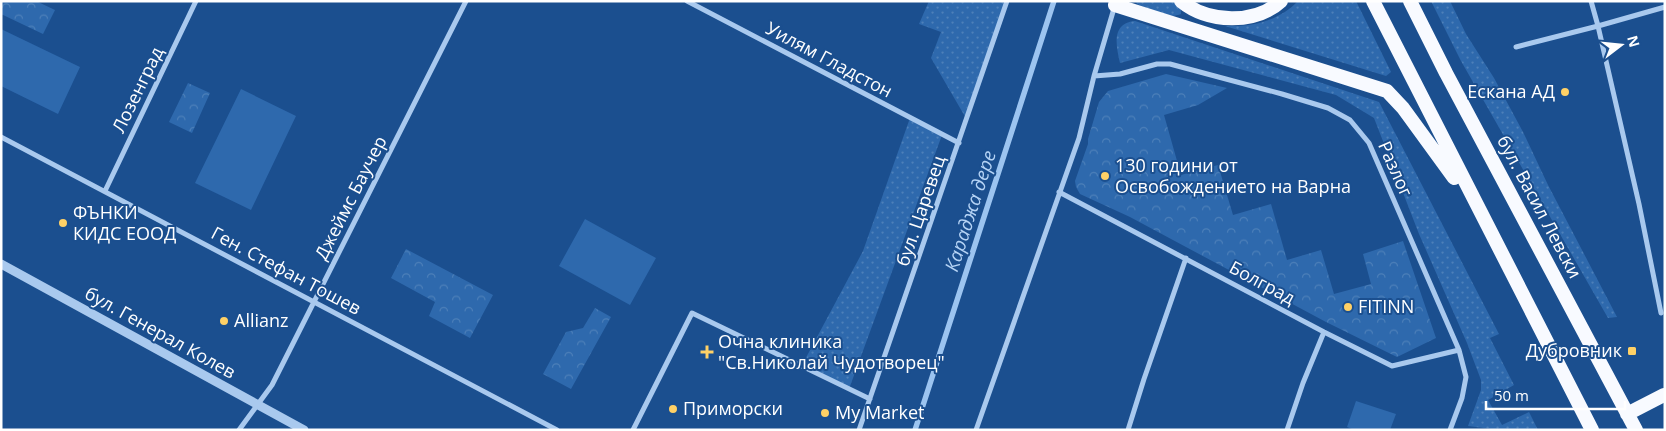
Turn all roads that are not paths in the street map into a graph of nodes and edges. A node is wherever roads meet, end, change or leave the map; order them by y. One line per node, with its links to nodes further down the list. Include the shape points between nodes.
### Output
1 (196, 1): 17 (street, Лозенград)
2 (466, 1): 22 (street, Джеймс Баучер)
3 (687, 1): 16 (street, Уилям Гладстон)
4 (1008, 1): 16 (street, бул. Царевец)
5 (1181, 1): 6 (highway, via 1201,13 1231,18 1263,13)
6 (1281, 1)
7 (1373, 1): 19 (highway)
8 (1410, 1): 30 (highway, бул. Васил Левски)
9 (1591, 1): 12 (street)
10 (1115, 3): 14 (street); 19 (highway, via 1387,91)
11 (1665, 7): 12 (street)
12 (1598, 26): 13 (street); 23 (street)
13 (1516, 47)
14 (1094, 76): 18 (street, via 1079,138); 25 (street, Разлог, via 1170,64 1328,108 1350,120 1369,143)
15 (1, 137): 17 (street, Ген. Стефан Тошев)
16 (959, 143): 28 (street, бул. Царевец)
17 (105, 191): 22 (street, Ген. Стефан Тошев)
18 (1059, 192): 20 (street, Болград); 36 (street)
19 (1478, 211): 26 (highway)
20 (1186, 258): 24 (street, Болград); 37 (street)
21 (1, 264): 29 (street, бул. Генерал Колев)
22 (314, 301): 29 (street, Джеймс Баучер, via 272,385); 33 (street, Ген. Стефан Тошев)
23 (1661, 313)
24 (1324, 332): 25 (street, Болград, via 1392,366); 38 (street)
25 (1459, 350): 39 (street, Разлог, via 1466,377)
26 (1568, 384): 40 (highway); 41 (highway)
27 (1664, 395): 30 (highway)
28 (870, 398): 34 (street, via 692,313); 35 (street, бул. Царевец)
29 (257, 405): 31 (street, Джеймс Баучер); 32 (street, бул. Генерал Колев)
30 (1628, 414): 42 (highway, бул. Васил Левски)
31 (239, 430)
32 (304, 430)
33 (557, 430)
34 (633, 430)
35 (859, 430)
36 (976, 430)
37 (1128, 430)
38 (1286, 430)
39 (1450, 430)
40 (1584, 430)
41 (1592, 430)
42 (1636, 430)

